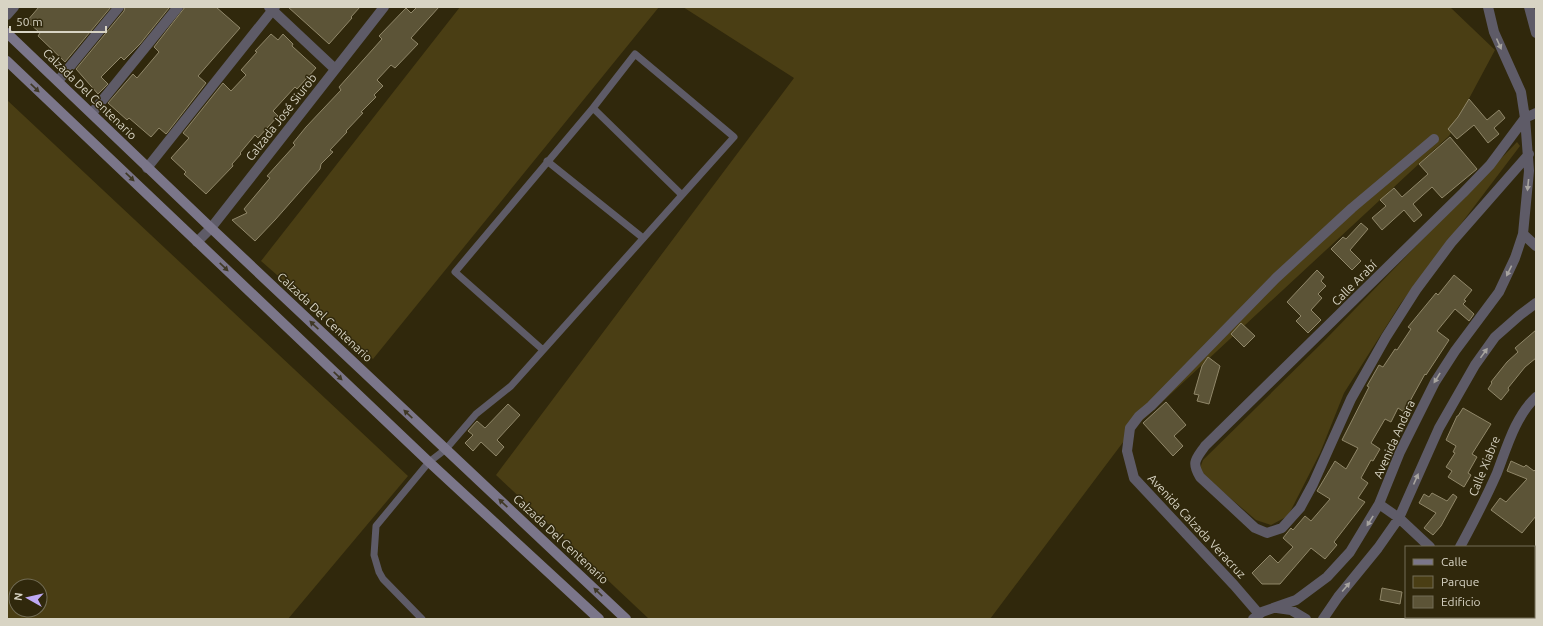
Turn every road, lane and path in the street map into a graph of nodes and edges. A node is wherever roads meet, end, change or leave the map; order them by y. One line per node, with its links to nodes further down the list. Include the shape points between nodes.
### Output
1 (14, 7): 8 (street)
2 (119, 7): 13 (street)
3 (178, 7): 15 (street)
4 (384, 7): 12 (street, Calzada José Siurob)
5 (1488, 7): 17 (street, Avenida Andara, one-way to 17, via 1494,32 1521,92)
6 (1529, 7): 10 (street)
7 (272, 8): 12 (street); 21 (street)
8 (7, 15)
9 (7, 33): 13 (main road, Calzada Del Centenario)
10 (1536, 33)
11 (7, 61): 26 (main road, one-way to 26)
12 (335, 69): 23 (street, Calzada José Siurob)
13 (58, 81): 15 (main road, Calzada Del Centenario)
14 (593, 108): 20 (lane); 22 (lane); 22 (lane, via 635,54 734,137)
15 (92, 113): 21 (main road, Calzada Del Centenario)
16 (1536, 113): 17 (street)
17 (1525, 118): 19 (street, Avenida Andara); 19 (street, Calle Arabí, via 1490,165 1463,193 1205,446 1195,460 1195,468 1200,477 1255,528 1267,533 1282,528 1300,508 1351,400 1416,290 1451,243)
18 (1434, 139): 38 (street, Avenida Calzada Veracruz, via 1352,208 1281,273 1130,428 1127,451 1134,478 1234,585)
19 (1529, 154): 24 (street, Avenida Andara, one-way to 24)
20 (547, 161): 25 (lane); 29 (lane, via 455,272)
21 (148, 168): 23 (main road, Calzada Del Centenario)
22 (682, 195): 25 (lane)
23 (211, 228): 26 (street, Calzada José Siurob); 31 (main road, Calzada Del Centenario, one-way to 23)
24 (1523, 234): 27 (street); 33 (street, Avenida Andara, one-way to 33, via 1499,292 1435,382 1400,452)
25 (643, 238): 29 (lane)
26 (197, 242): 32 (main road, one-way to 32)
27 (1536, 246)
28 (1536, 304): 34 (street, one-way to 28, via 1438,428 1475,365 1495,337)
29 (543, 350): 31 (lane, via 510,386 476,414)
30 (1536, 397): 36 (street, Calle Xiabre, via 1511,435 1497,473)
31 (446, 449): 32 (lane); 41 (main road, Calzada Del Centenario, one-way to 31)
32 (429, 462): 39 (lane, via 376,526 374,555 383,579); 40 (main road)
33 (1379, 504): 34 (street); 37 (street, Avenida Andara, one-way to 37, via 1350,552 1327,577 1296,600)
34 (1398, 518): 35 (street); 43 (street, one-way to 34)
35 (1429, 546)
36 (1460, 546)
37 (1276, 608): 38 (street, Avenida Andara); 42 (street, via 1291,610)
38 (1256, 617)
39 (422, 619)
40 (599, 619)
41 (626, 619)
42 (1306, 619)
43 (1323, 619)

